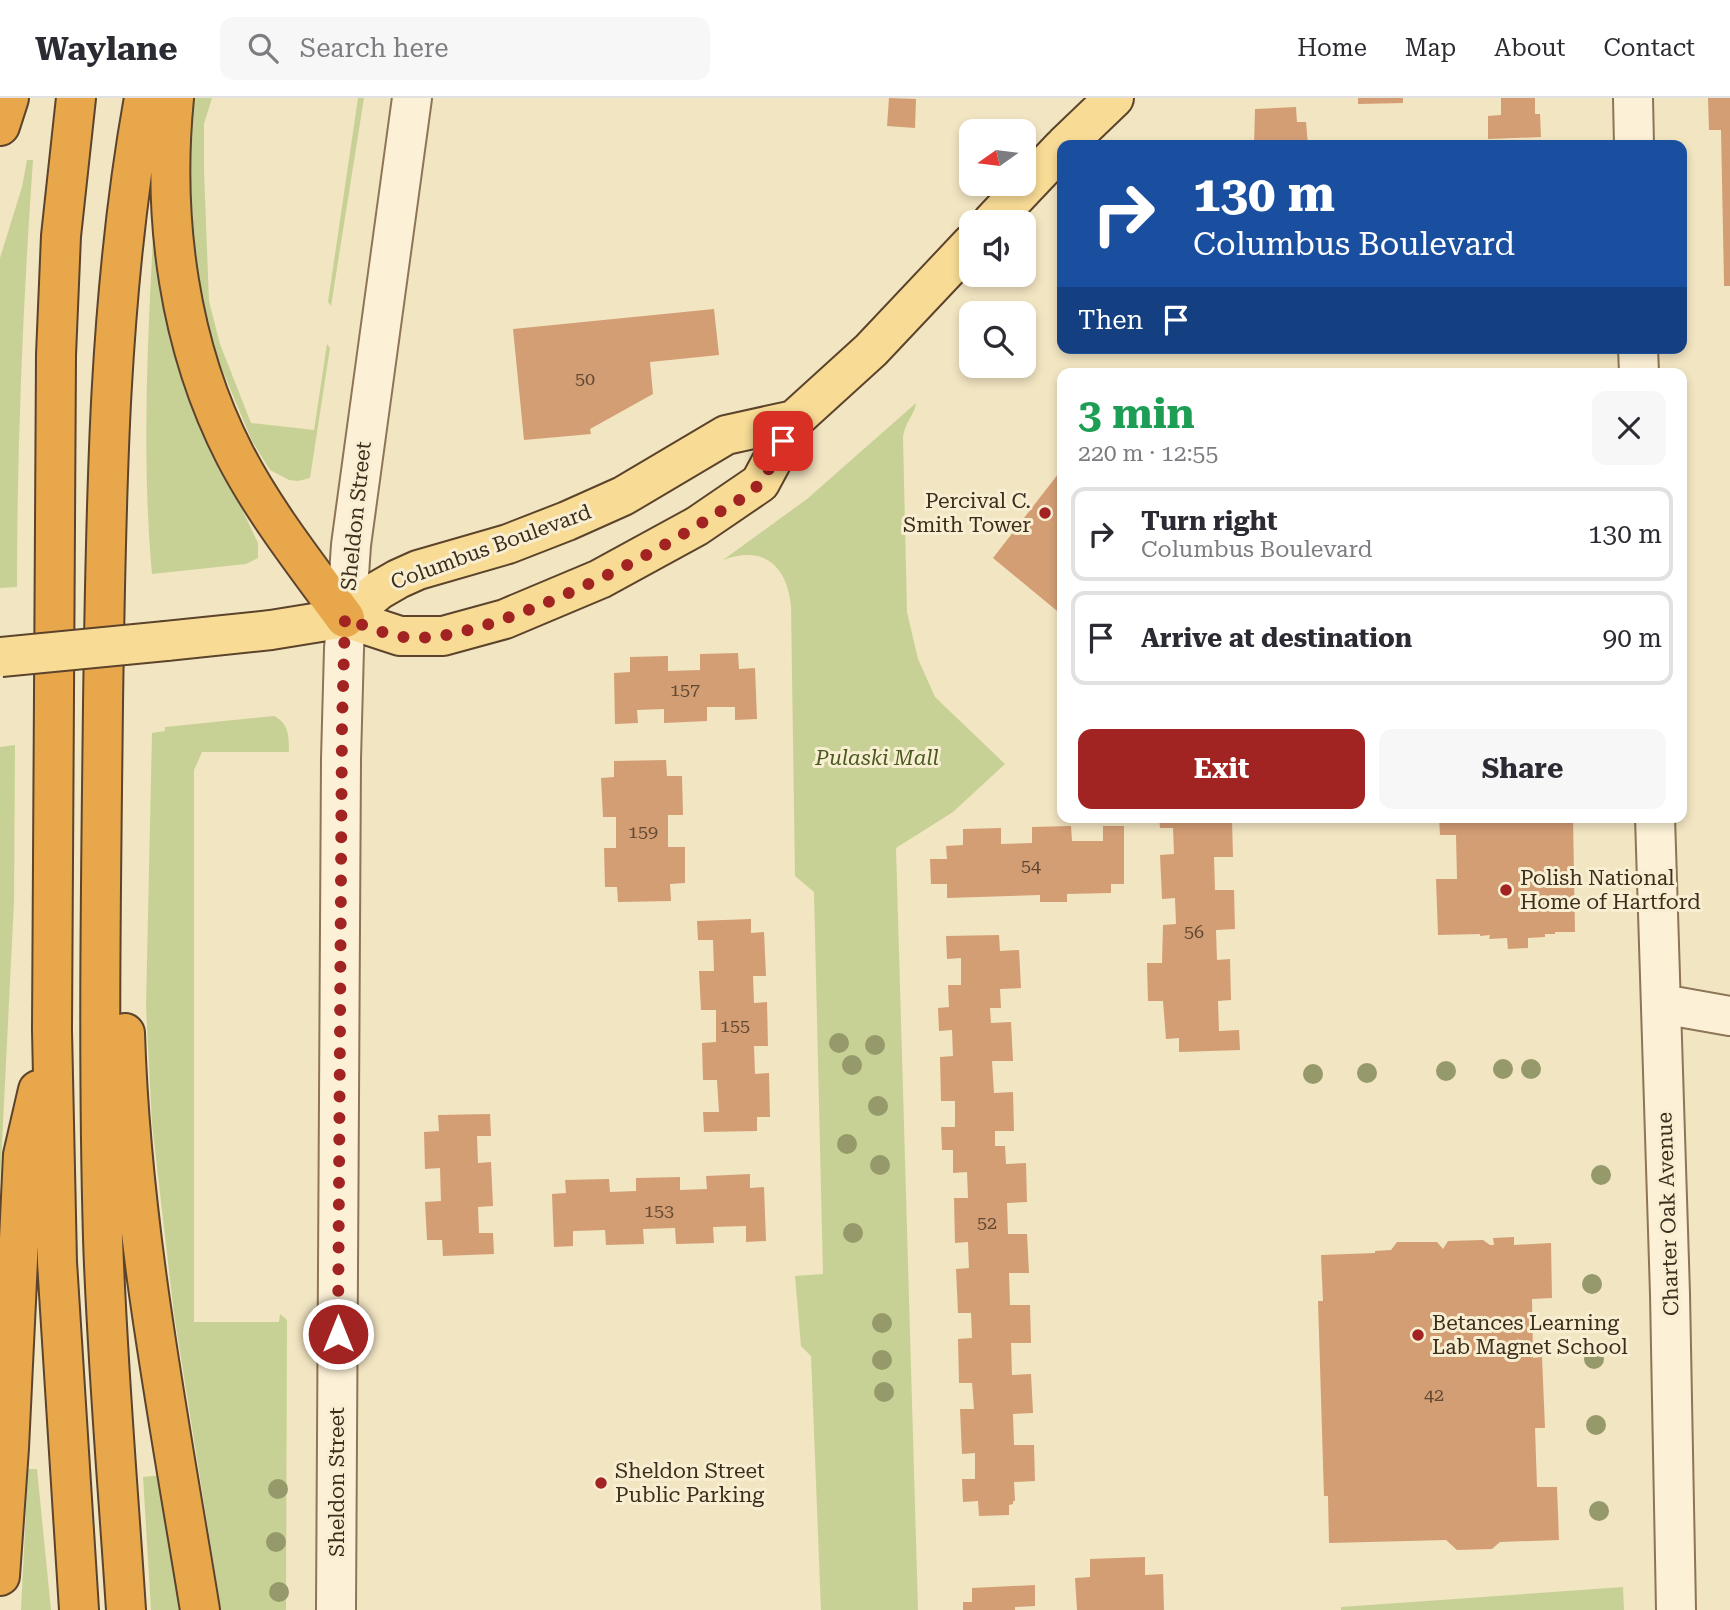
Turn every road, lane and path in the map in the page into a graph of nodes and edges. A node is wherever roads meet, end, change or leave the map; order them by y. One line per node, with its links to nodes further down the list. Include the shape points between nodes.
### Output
1 (9, 98): 8 (highway)
2 (76, 98): 21 (highway, via 61,236 55,367)
3 (144, 98): 17 (highway, via 124,225 115,348)
4 (174, 98): 15 (highway, via 172,231 181,292 205,382 250,481)
5 (412, 98): 15 (street, Sheldon Street, via 361,462)
6 (1114, 98): 9 (main road)
7 (1633, 98): 10 (street)
8 (0, 126)
9 (1071, 140)
10 (1634, 140)
11 (1057, 154): 12 (main road)
12 (1004, 210)
13 (959, 257): 14 (main road, Columbus Boulevard, via 866,355)
14 (794, 419): 15 (main road, Columbus Boulevard, via 726,435 656,478 529,537 418,570 379,590); 15 (main road, Columbus Boulevard, via 760,483 747,494 572,592 505,619 443,636 400,636)
15 (345, 618): 16 (main road, Columbus Boulevard, bridge, via 271,630); 26 (street, Sheldon Street)
16 (0, 657)
17 (102, 815): 24 (highway, via 103,1237); 25 (highway, via 121,909 138,1209)
18 (1655, 823): 19 (street, Charter Oak Avenue)
19 (1661, 1004): 20 (street); 27 (street, Charter Oak Avenue)
20 (1730, 1016)
21 (52, 1030): 22 (highway, via 23,1155); 23 (highway, via 59,1298)
22 (0, 1576)
23 (79, 1610)
24 (126, 1610)
25 (200, 1610)
26 (336, 1610)
27 (1676, 1610)

